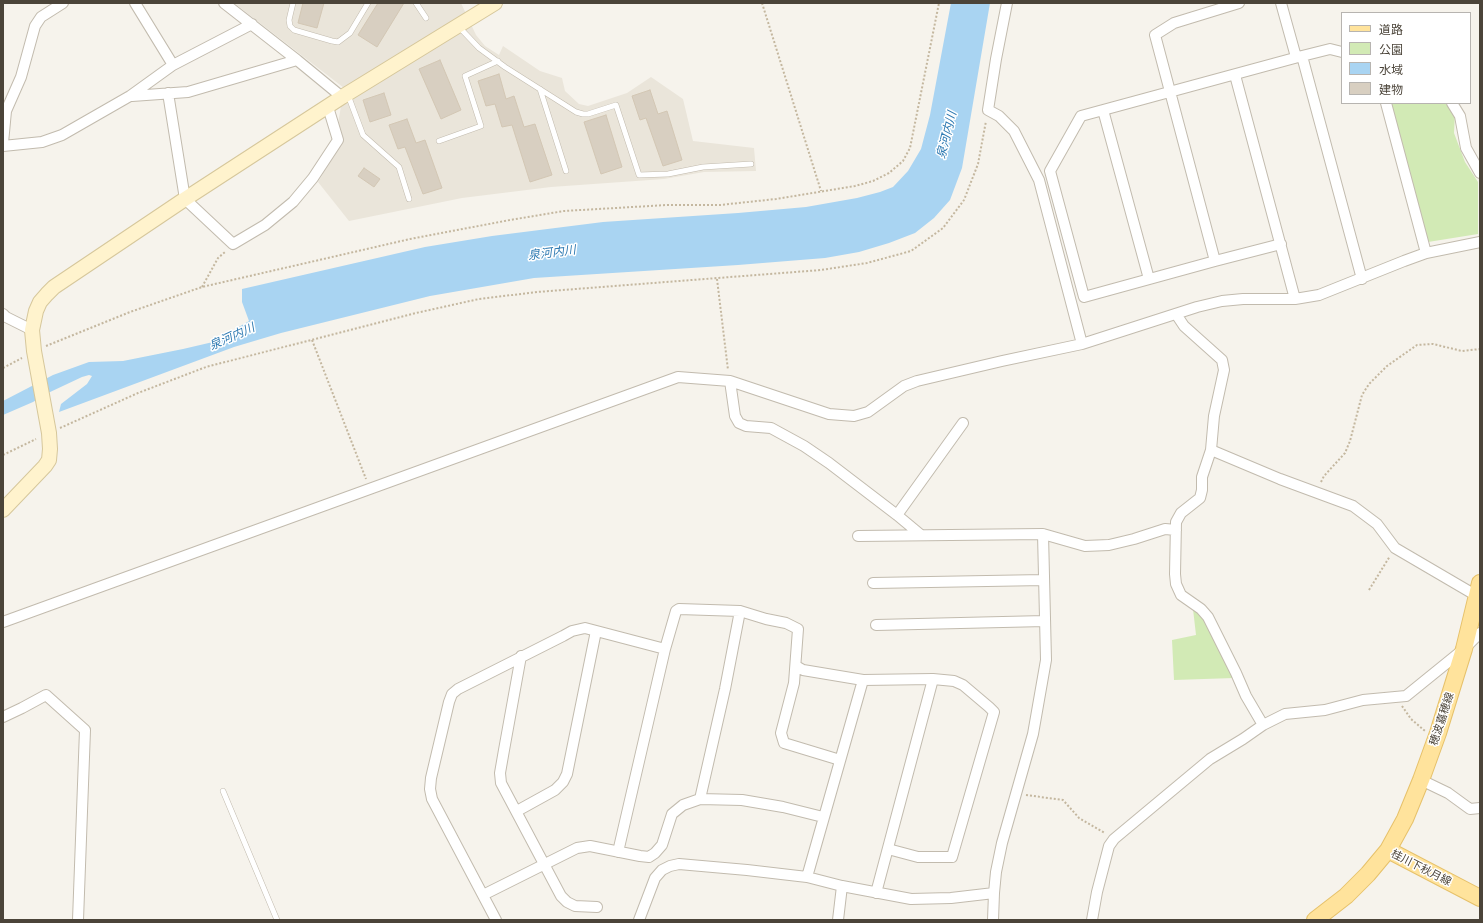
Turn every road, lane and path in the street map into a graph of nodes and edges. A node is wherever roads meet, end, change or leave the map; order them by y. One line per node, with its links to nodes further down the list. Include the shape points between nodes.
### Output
1 (63, 3): 33 (street, via 42,17 35,26 22,77 6,111)
2 (135, 3): 21 (street)
3 (224, 3): 15 (street)
4 (293, 3): 5 (lane, via 289,20 294,30 338,42 350,33)
5 (368, 3)
6 (416, 3): 14 (lane)
7 (495, 3): 13 (street)
8 (762, 3): 40 (path)
9 (939, 3): 40 (path, via 910,148 903,161 889,173 873,181)
10 (1007, 3): 31 (street)
11 (1239, 3): 24 (street, via 1174,23 1155,35)
12 (1281, 3): 18 (street)
13 (476, 8): 16 (street)
14 (426, 18)
15 (252, 24): 19 (street); 21 (street)
16 (459, 26): 20 (lane, via 479,48); 27 (street)
17 (1341, 52): 18 (street, via 1330,49)
18 (1299, 57): 22 (street); 50 (street)
19 (297, 60): 25 (street, via 188,92); 27 (street)
20 (498, 61): 23 (lane); 34 (lane, via 465,76 481,126)
21 (173, 65): 26 (street)
22 (1235, 75): 24 (street); 45 (street)
23 (540, 89): 37 (lane, via 583,114 616,105 639,175); 38 (lane)
24 (1169, 92): 32 (street); 47 (street)
25 (168, 93): 26 (street); 41 (street)
26 (130, 96): 36 (street, via 62,135 42,142)
27 (345, 96): 30 (street); 42 (lane, via 363,135 399,167)
28 (1386, 104): 46 (street)
29 (1453, 104): 39 (street, via 1460,116 1466,148)
30 (328, 107): 41 (street); 44 (street, via 338,140 313,178 293,202 265,225)
31 (988, 110): 48 (path, via 978,164 964,200 943,228 911,251 867,263 821,270); 57 (street, via 999,116 1014,131 1039,180)
32 (1103, 110): 49 (street); 49 (street, via 1081,116 1050,171 1084,297)
33 (4, 123): 35 (street)
34 (439, 141)
35 (3, 143)
36 (3, 146)
37 (751, 164)
38 (566, 171)
39 (1480, 173)
40 (821, 191): 51 (path, via 734,203 564,212 510,220 332,256)
41 (185, 199): 44 (street); 55 (street, via 54,287 40,302)
42 (409, 199)
43 (1480, 242): 46 (street)
44 (233, 244): 51 (path, via 218,258)
45 (1281, 244): 47 (street); 52 (street)
46 (1426, 253): 50 (street)
47 (1215, 261): 49 (street)
48 (717, 279): 56 (path, via 537,292 479,299); 61 (path)
49 (1149, 279)
50 (1362, 279): 52 (street, via 1319,295)
51 (202, 287): 59 (path, via 130,312)
52 (1295, 299): 54 (street, via 1222,301)
53 (3, 314): 55 (street)
54 (1176, 314): 57 (street); 64 (street, via 1184,326 1222,360 1224,370 1214,416)
55 (32, 330): 59 (street)
56 (312, 340): 63 (path, via 206,367); 66 (path)
57 (1082, 344): 61 (street, via 917,381 904,386 868,412 854,416 829,414)
58 (1480, 349): 67 (path, via 1462,351 1433,344 1417,345 1387,366 1362,395 1345,453 1324,476)
59 (34, 354): 60 (path); 63 (street)
60 (3, 368)
61 (730, 381): 66 (street, via 678,377); 69 (street, via 735,416 739,423 771,428 804,446)
62 (963, 423): 69 (street)
63 (48, 430): 65 (path); 68 (street, via 49,460)
64 (1211, 450): 67 (street); 70 (street, via 1202,477 1200,498 1181,513 1176,522)
65 (3, 455)
66 (370, 490): 81 (street)
67 (1317, 493): 74 (street, via 1353,506 1377,524)
68 (3, 510)
69 (897, 515): 72 (street)
70 (1176, 530): 71 (street, via 1165,529 1108,545 1085,546); 92 (street, via 1176,584 1181,595 1208,617)
71 (1043, 534): 72 (street); 75 (street)
72 (921, 535): 73 (street)
73 (858, 536)
74 (1395, 548): 77 (path); 78 (street)
75 (1044, 580): 76 (street); 80 (street)
76 (874, 583)
77 (1369, 590)
78 (1479, 590): 84 (main road, 穂波嘉穂線)
79 (740, 611): 85 (street, via 679,609 676,611); 87 (street, via 786,623 798,629); 98 (street)
80 (1046, 621): 82 (street); 97 (street, via 1046,660 1042,692)
81 (3, 622)
82 (876, 626)
83 (596, 631): 85 (street); 86 (street, via 585,628 572,631); 100 (street, via 567,774 555,790)
84 (1474, 642): 90 (street, via 1406,696); 95 (main road, 穂波嘉穂線)
85 (665, 649): 105 (street)
86 (521, 656): 100 (street, via 500,773 501,783); 111 (street, via 452,694 431,778 432,799)
87 (796, 666): 89 (street, via 803,670); 94 (street, via 781,733 784,743)
88 (933, 679): 89 (street); 103 (street); 103 (street, via 954,681 962,685 994,712 952,857 918,857)
89 (863, 680): 94 (street)
90 (1396, 697): 92 (street, via 1363,700 1325,710 1285,714); 93 (path, via 1411,719)
91 (3, 717): 114 (street, via 46,695 85,730)
92 (1262, 724): 102 (street, via 1210,759)
93 (1429, 734)
94 (840, 760): 101 (street)
95 (1421, 780): 99 (street, via 1448,793 1470,809); 104 (main road, 穂波嘉穂線, via 1405,819)
96 (223, 791): 115 (lane)
97 (1017, 794): 102 (path, via 1063,800 1079,818); 110 (street, via 1002,843)
98 (700, 799): 101 (street, via 742,800 783,806); 105 (street, via 683,805 672,814 662,845 649,857)
99 (1480, 808)
100 (517, 811): 106 (street)
101 (823, 817): 107 (street)
102 (1114, 839): 120 (street, via 1109,846)
103 (888, 849): 109 (street)
104 (1388, 850): 112 (main road, 桂川下秋月線); 121 (main road, 桂川下秋月線, via 1346,896)
105 (618, 852): 106 (street, via 590,846 577,848)
106 (544, 863): 111 (street); 113 (street, via 561,896 567,902 575,906)
107 (807, 877): 108 (street); 117 (street, via 679,864 670,866 655,878)
108 (842, 886): 109 (street); 118 (street)
109 (876, 893): 110 (street, via 911,899)
110 (994, 893): 119 (street)
111 (483, 895): 116 (street)
112 (1480, 898)
113 (597, 908)
114 (78, 920)
115 (277, 920)
116 (496, 920)
117 (639, 920)
118 (838, 920)
119 (993, 920)
120 (1092, 920)
121 (1315, 920)

